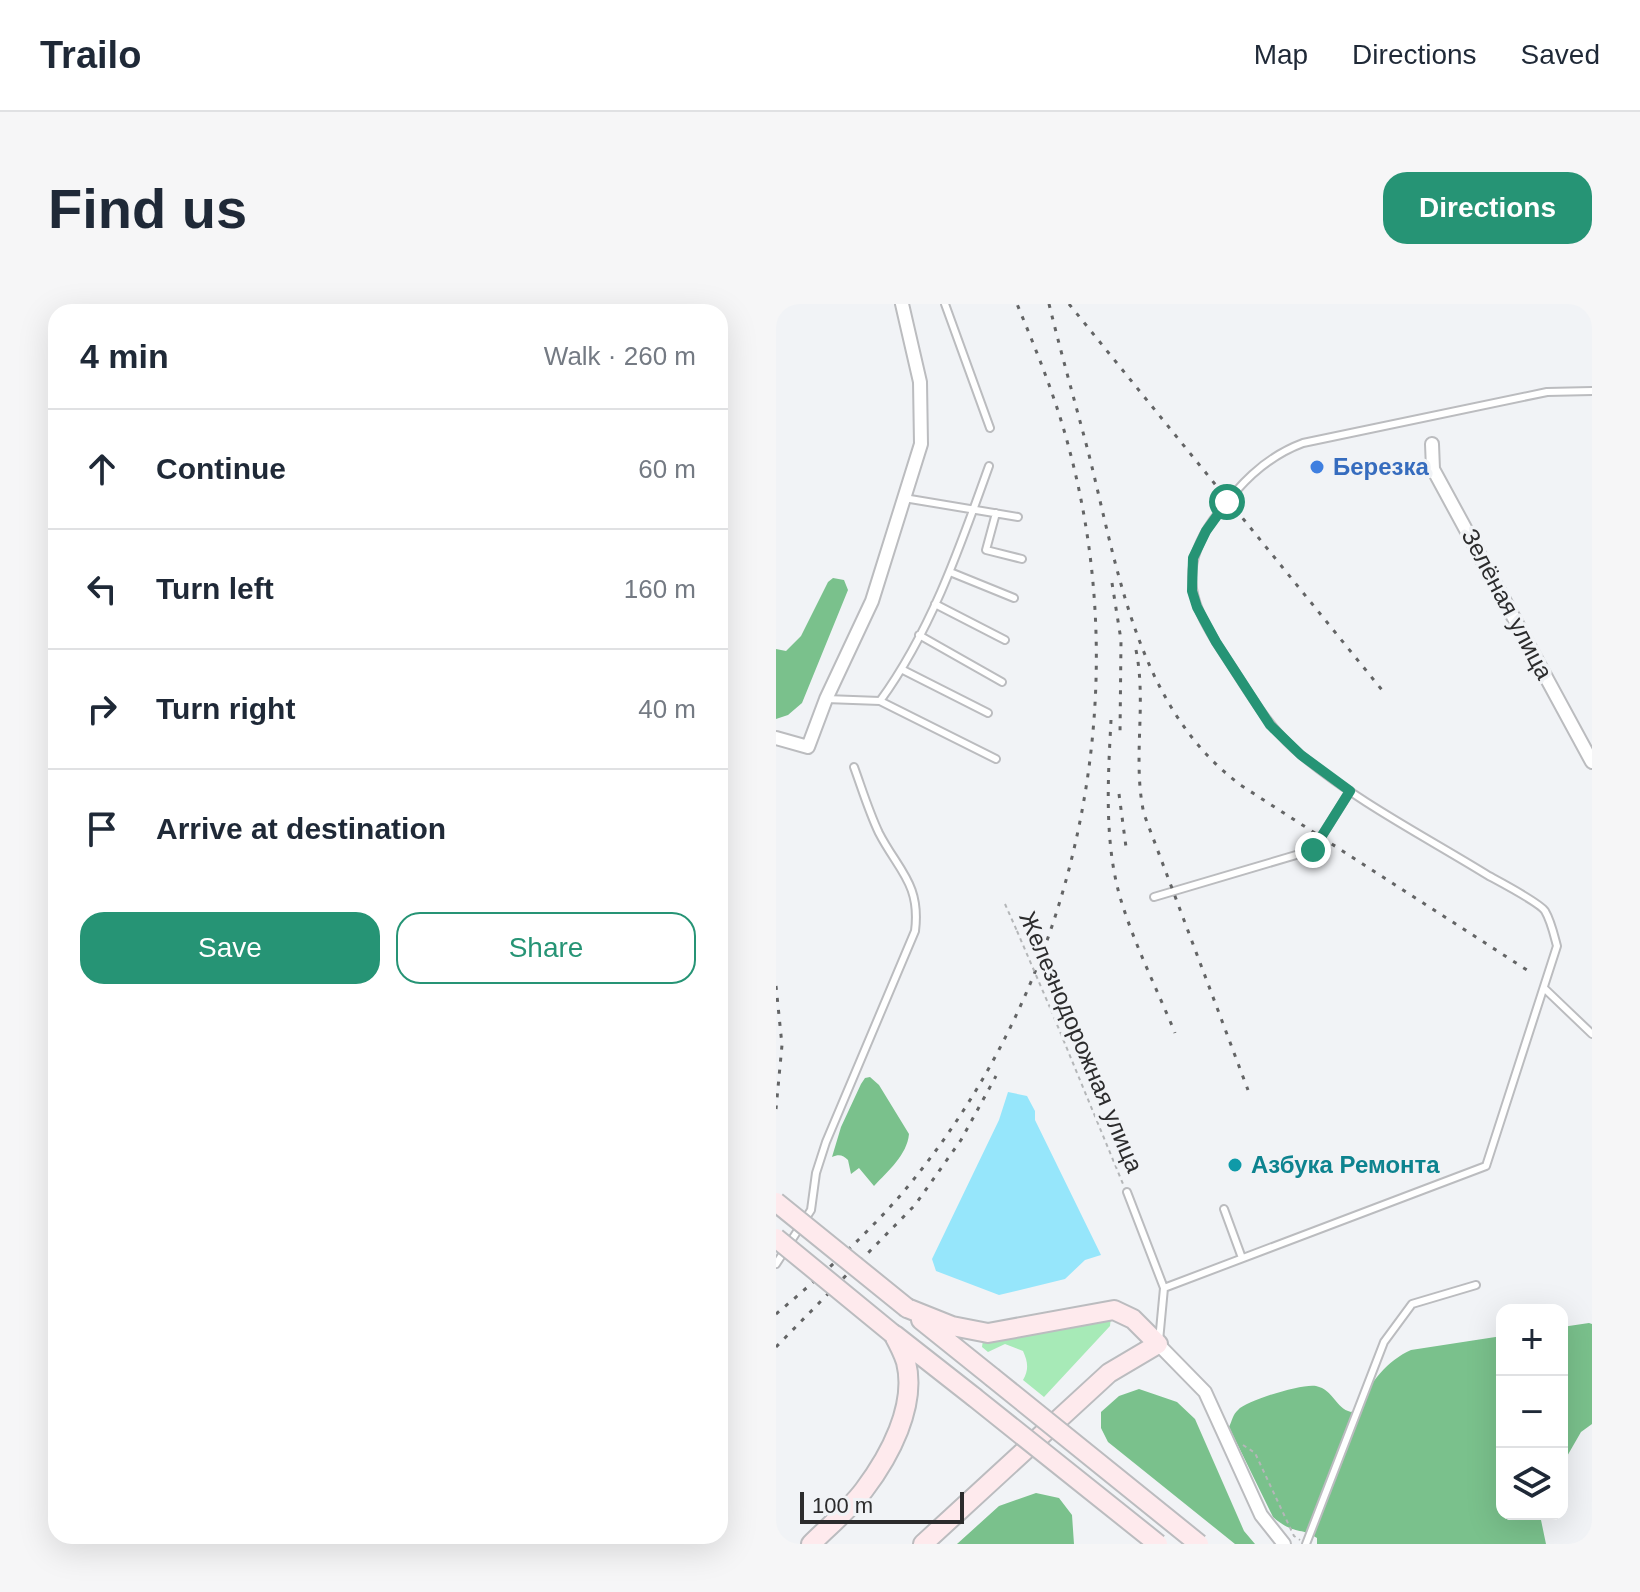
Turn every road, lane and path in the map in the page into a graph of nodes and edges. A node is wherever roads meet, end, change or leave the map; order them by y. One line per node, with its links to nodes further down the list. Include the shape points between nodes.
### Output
1 (902, 304): 7 (street, via 921,397 921,444)
2 (945, 304): 4 (lane)
3 (1592, 391): 26 (lane, via 1547,392 1303,443 1254,470 1206,531 1191,573 1204,621 1270,725)
4 (990, 428)
5 (1432, 444): 24 (street, Зелёная улица, via 1433,469)
6 (989, 466): 8 (lane)
7 (904, 498): 8 (lane); 19 (street, via 872,601)
8 (973, 509): 9 (lane); 12 (lane)
9 (996, 513): 10 (lane); 11 (lane, via 986,550)
10 (1018, 517)
11 (1022, 559)
12 (950, 572): 13 (lane); 14 (lane)
13 (1014, 598)
14 (935, 604): 15 (lane); 16 (lane)
15 (919, 635): 17 (lane); 18 (lane)
16 (1005, 640)
17 (903, 670): 20 (lane); 21 (lane)
18 (1002, 682)
19 (826, 699): 20 (lane); 22 (street, via 808,747)
20 (880, 701): 23 (lane)
21 (988, 713)
22 (776, 738)
23 (996, 759)
24 (1592, 762)
25 (854, 767): 36 (lane, via 880,834 913,887 915,931 826,1142 811,1210)
26 (1350, 791): 27 (lane, via 1313,850); 29 (lane, via 1545,910 1557,946)
27 (1154, 897)
28 (1005, 904): 31 (path, Железнодорожная улица, bridge)
29 (1545, 989): 30 (lane); 35 (lane, via 1486,1166)
30 (1592, 1034)
31 (1127, 1192): 38 (lane)
32 (776, 1202): 39 (main road, bridge)
33 (1224, 1209): 35 (lane)
34 (776, 1238): 40 (main road, bridge)
35 (1242, 1258): 38 (lane)
36 (776, 1264)
37 (1476, 1285): 48 (lane, via 1412,1304 1384,1342)
38 (1164, 1288): 41 (lane)
39 (907, 1308): 41 (main road, via 988,1333 1114,1310 1133,1319); 46 (main road, bridge)
40 (893, 1334): 43 (main road, via 906,1360 902,1419 862,1493); 45 (main road, bridge)
41 (1158, 1344): 44 (main road, via 1109,1373); 47 (street, via 1205,1392 1261,1515)
42 (1242, 1444): 48 (path, via 1255,1453 1294,1536)
43 (811, 1544)
44 (923, 1544)
45 (1158, 1544)
46 (1199, 1544)
47 (1284, 1544)
48 (1305, 1544)

